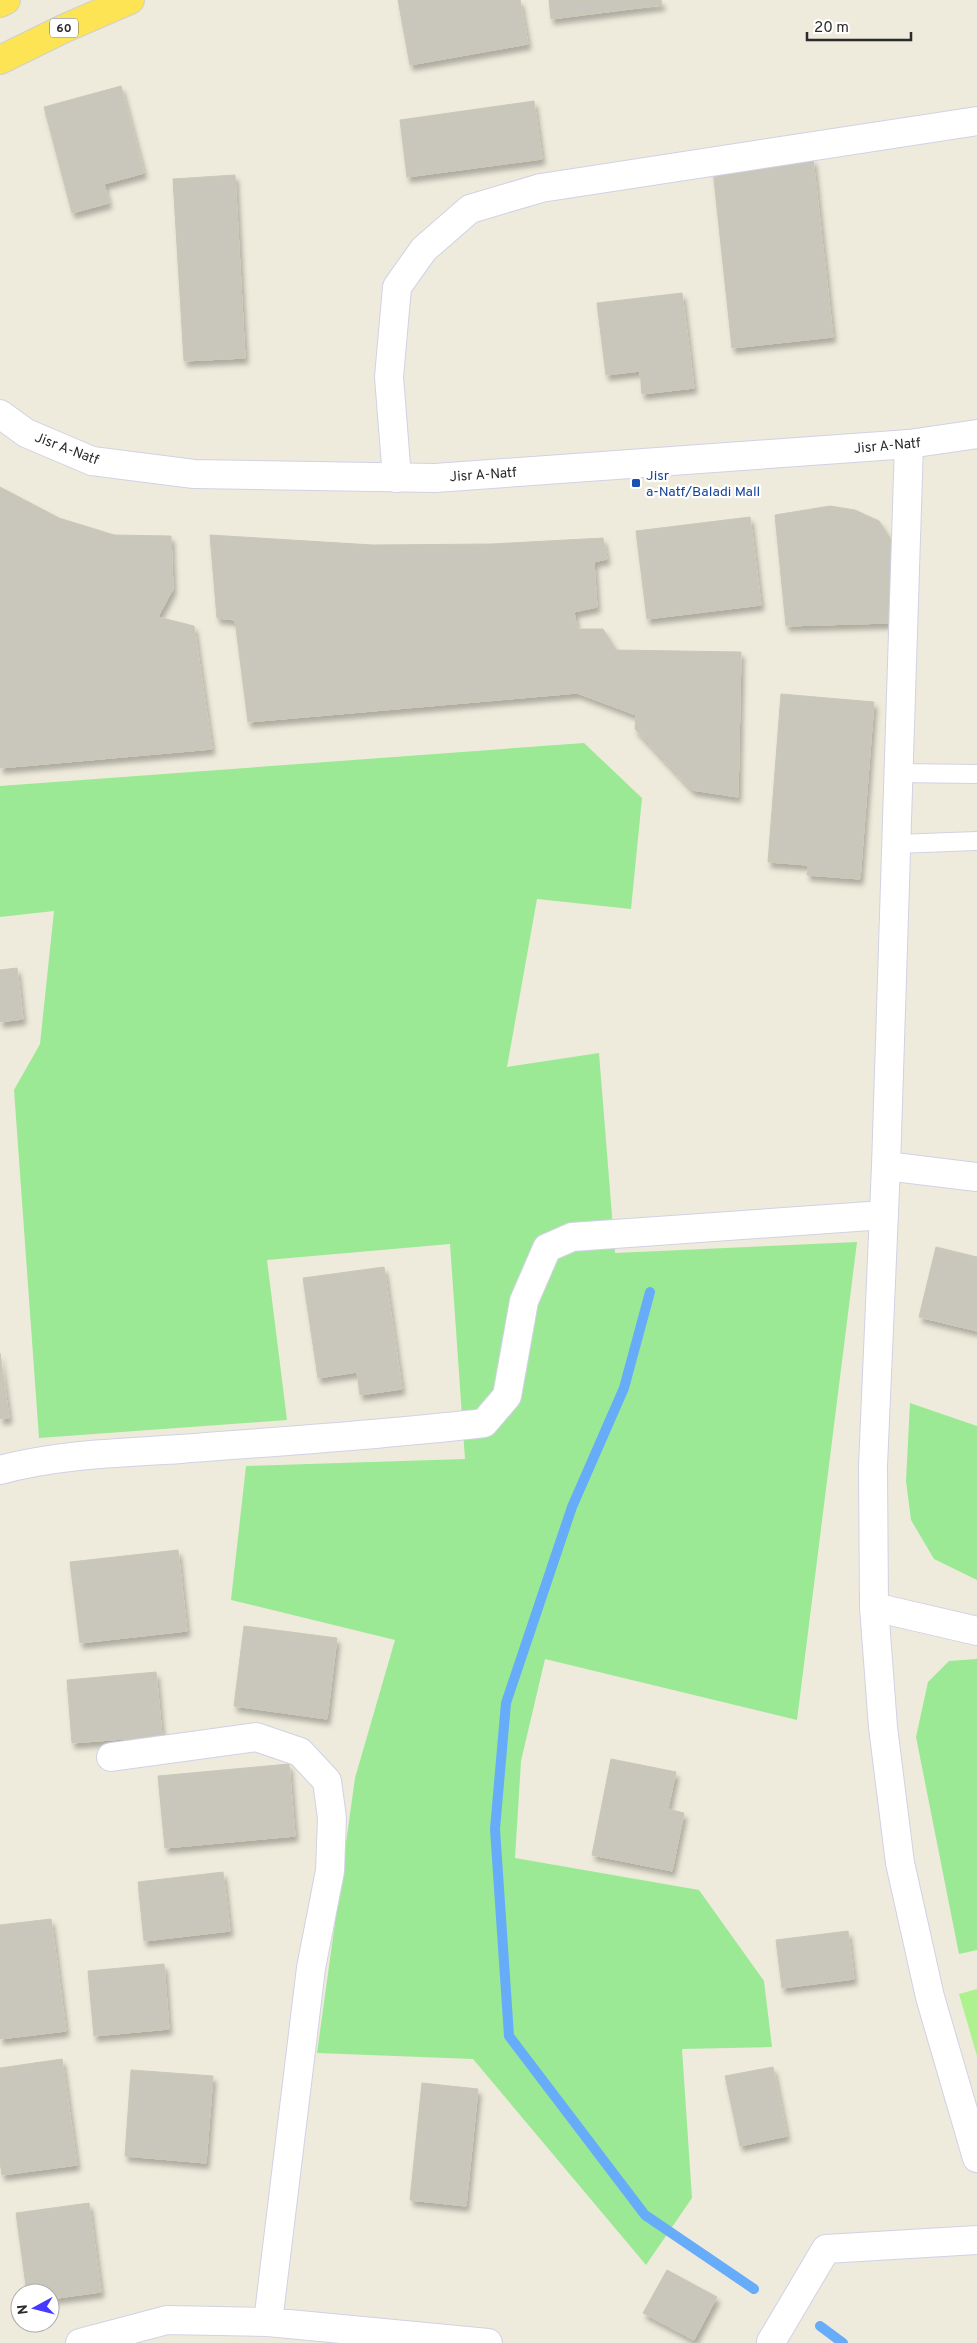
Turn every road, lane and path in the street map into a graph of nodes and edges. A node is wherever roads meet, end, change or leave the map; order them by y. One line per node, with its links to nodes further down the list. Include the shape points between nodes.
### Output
1 (6, 0): 3 (highway)
2 (130, 0): 4 (highway, 60)
3 (0, 3)
4 (0, 60)
5 (977, 121): 9 (street, via 541,188 470,209 424,249 397,287 390,377)
6 (0, 414): 9 (street, Jisr A-Natf, via 26,433 92,461 194,474)
7 (977, 434): 8 (street, Jisr A-Natf)
8 (909, 444): 9 (street, Jisr A-Natf, via 435,478); 10 (street)
9 (397, 478)
10 (899, 773): 11 (lane); 13 (street)
11 (977, 774)
12 (977, 842): 13 (lane)
13 (896, 844): 14 (street)
14 (886, 1166): 15 (street); 16 (street)
15 (977, 1177)
16 (884, 1215): 17 (street, via 572,1237 547,1248 524,1301 507,1396 484,1422 416,1431 122,1453 27,1463); 18 (street, via 873,1466)
17 (0, 1470)
18 (874, 1607): 19 (street); 21 (street, via 883,1727 900,1863 930,1997)
19 (977, 1631)
20 (111, 1757): 23 (street, via 256,1737 300,1752 327,1781 332,1818 330,1871 311,1968)
21 (977, 2158)
22 (977, 2240): 24 (street, via 826,2249)
23 (268, 2322): 25 (street, via 167,2320); 26 (street)
24 (771, 2342)
25 (80, 2343)
26 (488, 2343)

